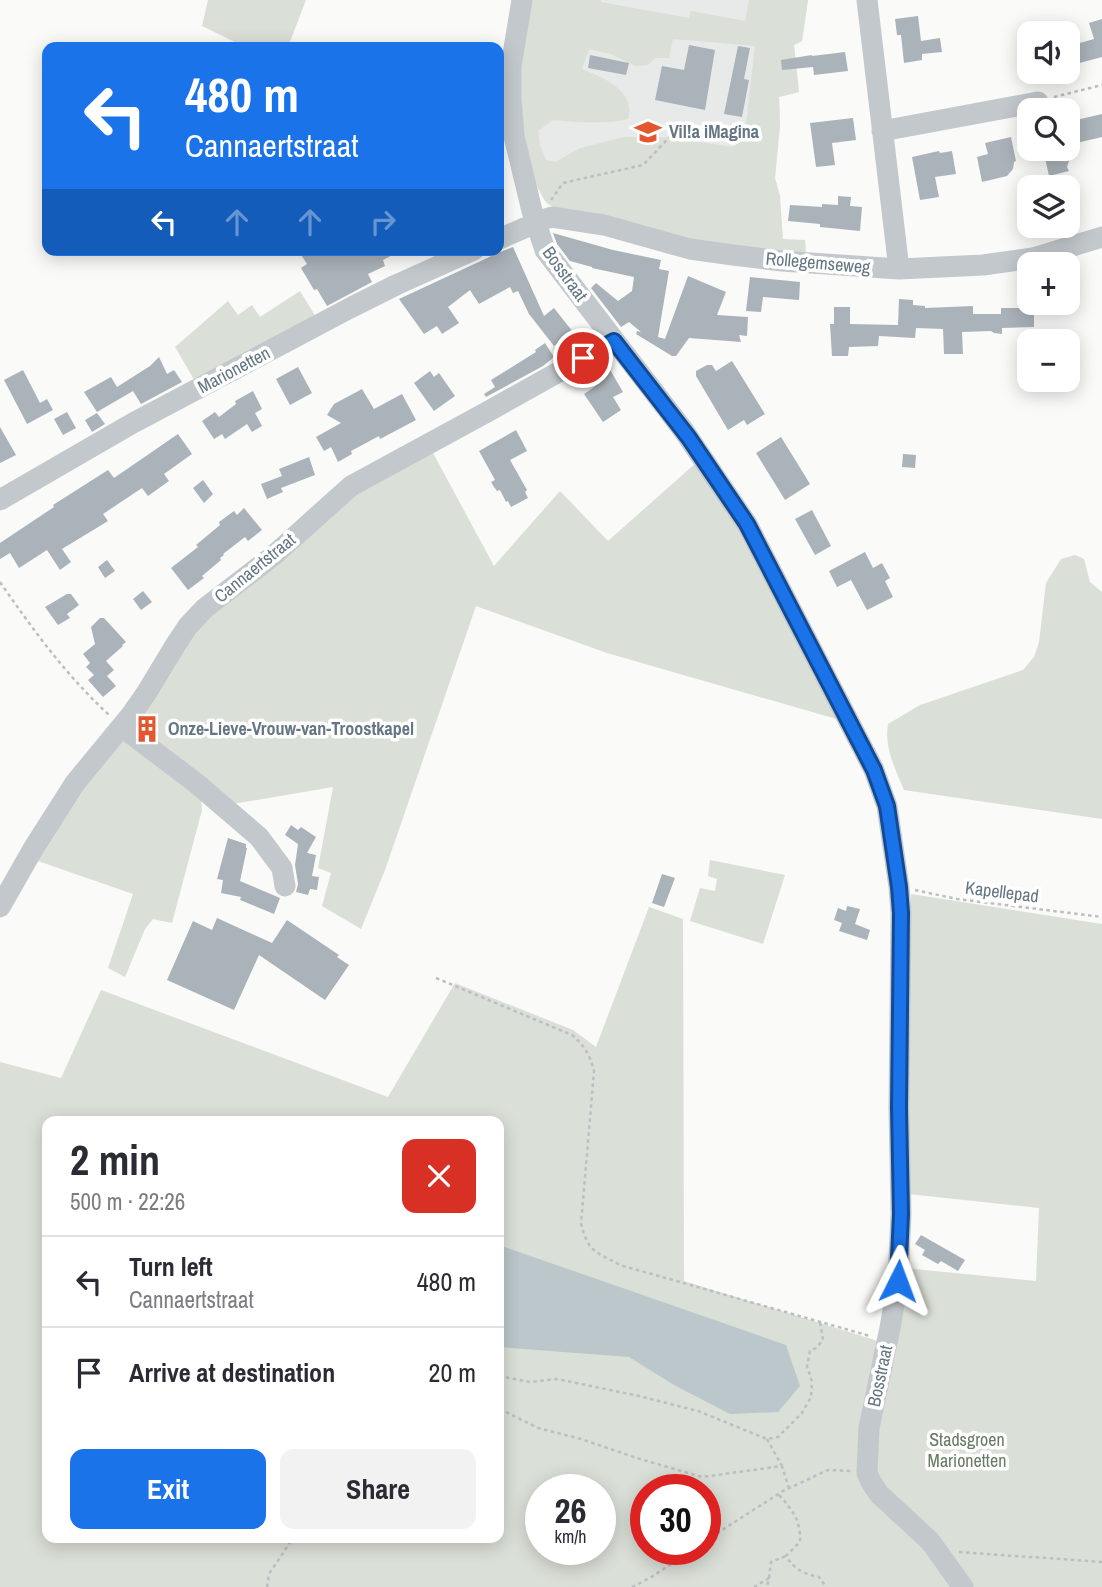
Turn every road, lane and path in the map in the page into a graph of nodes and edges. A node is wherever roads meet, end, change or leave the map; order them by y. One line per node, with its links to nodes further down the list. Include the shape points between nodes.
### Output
1 (522, 0): 8 (street, Bosstraat, via 511,66 514,136)
2 (867, 0): 7 (street)
3 (1102, 85): 4 (path)
4 (1053, 98)
5 (1017, 106): 7 (street)
6 (684, 121): 8 (path, via 643,165 564,183)
7 (882, 131): 12 (street)
8 (540, 221): 9 (street); 12 (street, Rollegemseweg, via 552,217 604,225 733,255); 13 (street, Bosstraat, via 545,250)
9 (504, 237)
10 (1102, 237): 12 (street, Rollegemseweg, via 1033,258)
11 (461, 256): 14 (street, Marionetten, via 396,285 133,423)
12 (899, 269)
13 (614, 341): 16 (street, Cannaertstraat, via 351,486 273,556 205,608); 18 (street, Bosstraat, via 689,438 747,524 874,770 887,806)
14 (0, 500)
15 (0, 582): 16 (path, via 52,656)
16 (122, 727): 17 (street, via 259,837 282,868); 19 (street, Cannaertstraat, via 75,783)
17 (285, 886)
18 (899, 887): 20 (path, Kapellepad, via 957,899); 23 (street, Bosstraat, via 901,1214 898,1281)
19 (0, 907)
20 (1102, 916)
21 (436, 978): 22 (path, via 572,1035 583,1045 594,1071 580,1224 590,1248 620,1265)
22 (820, 1322): 23 (path); 26 (path, via 823,1340 810,1351 807,1366 811,1396 802,1413 778,1437)
23 (887, 1341): 28 (street, Bosstraat, via 869,1428)
24 (504, 1378): 26 (path, via 530,1382 557,1379 639,1396 698,1411)
25 (504, 1412): 27 (path, via 538,1428 702,1477)
26 (767, 1439): 27 (path)
27 (782, 1465): 29 (path)
28 (867, 1474): 29 (path, via 828,1470); 33 (street, via 879,1494)
29 (789, 1489): 30 (path)
30 (779, 1495): 31 (path); 34 (path, via 800,1528 800,1542)
31 (721, 1531)
32 (290, 1543): 38 (path, via 268,1574)
33 (941, 1554): 35 (path); 43 (street)
34 (786, 1556): 37 (path, via 771,1562); 42 (path, via 792,1565 819,1577)
35 (1102, 1562)
36 (670, 1565): 39 (path)
37 (769, 1578): 40 (path); 41 (path)
38 (267, 1587)
39 (632, 1587)
40 (754, 1587)
41 (767, 1587)
42 (826, 1587)
43 (963, 1587)

